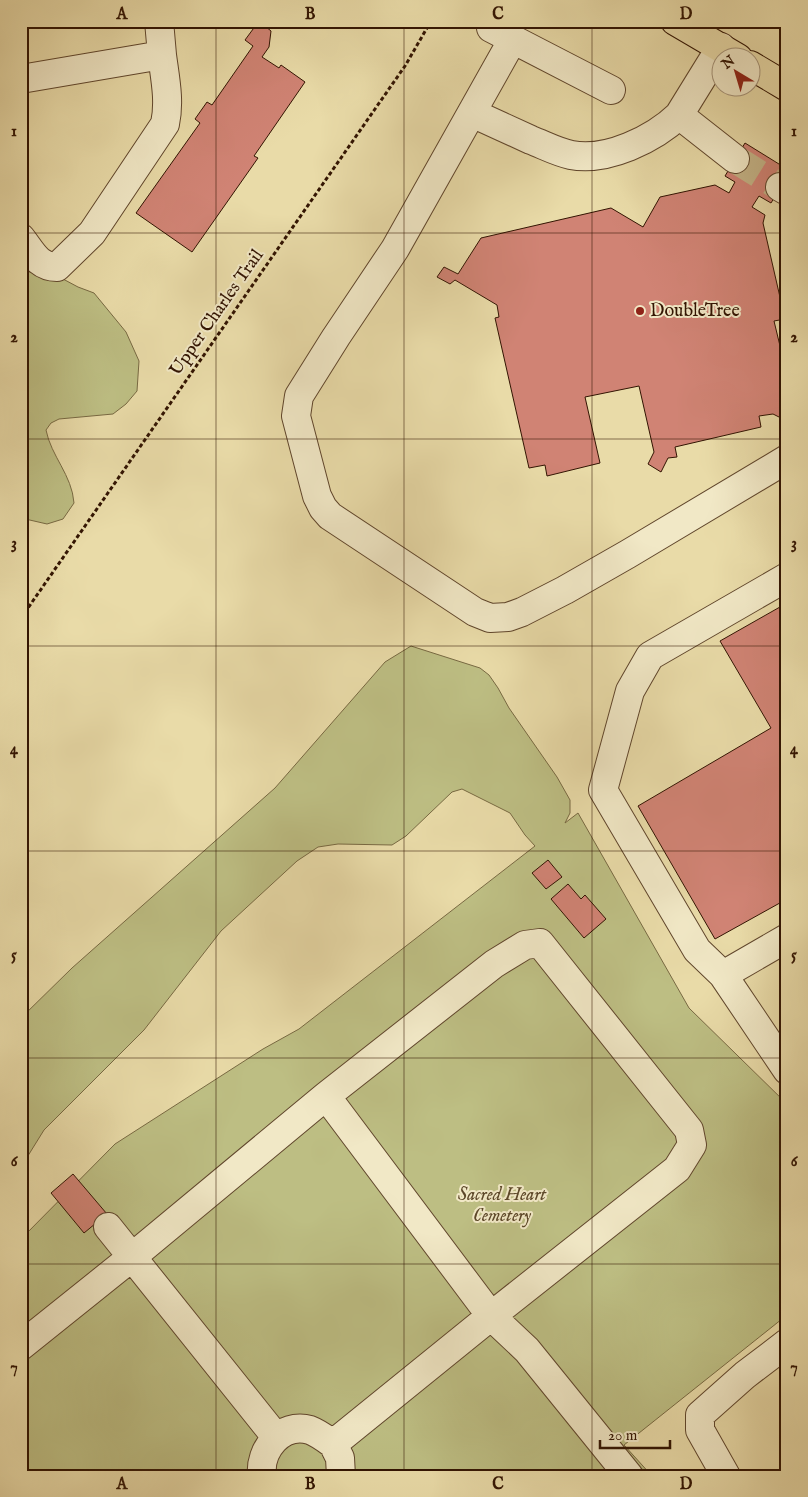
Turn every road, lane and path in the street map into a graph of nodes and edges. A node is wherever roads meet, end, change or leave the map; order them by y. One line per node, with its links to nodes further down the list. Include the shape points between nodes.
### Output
1 (159, 21): 5 (lane)
2 (430, 21): 17 (path, Upper Charles Trail, via 375,109)
3 (675, 21): 4 (main road)
4 (723, 48)
5 (162, 55): 8 (lane); 14 (lane, via 168,112 165,124 92,233 57,267 41,263)
6 (760, 71): 9 (main road)
7 (710, 77): 12 (lane)
8 (21, 78)
9 (787, 87)
10 (611, 90): 11 (lane, via 502,34)
11 (472, 113): 12 (lane, via 556,151 589,156 644,140 667,127); 15 (lane, via 396,249 298,396 296,416 317,496 330,516 475,612 490,618 508,617 573,586)
12 (679, 115): 13 (lane)
13 (735, 159)
14 (21, 238)
15 (787, 459)
16 (787, 577): 19 (lane, via 650,656 630,691 602,790 697,950)
17 (21, 618)
18 (787, 938): 19 (lane)
19 (723, 975): 20 (lane)
20 (787, 1070)
21 (326, 1096): 23 (lane); 24 (lane); 24 (lane, via 494,964 525,945 540,943 689,1130 692,1145 677,1169)
22 (108, 1227): 23 (lane)
23 (132, 1257): 26 (lane); 27 (lane)
24 (491, 1316): 28 (lane); 31 (lane, via 527,1350)
25 (787, 1343): 32 (lane, via 700,1415 700,1430)
26 (21, 1346)
27 (276, 1437): 28 (lane, via 291,1430 309,1430); 29 (lane, via 265,1452)
28 (333, 1444): 30 (lane, via 340,1458)
29 (262, 1476)
30 (341, 1476)
31 (629, 1476)
32 (726, 1476)

